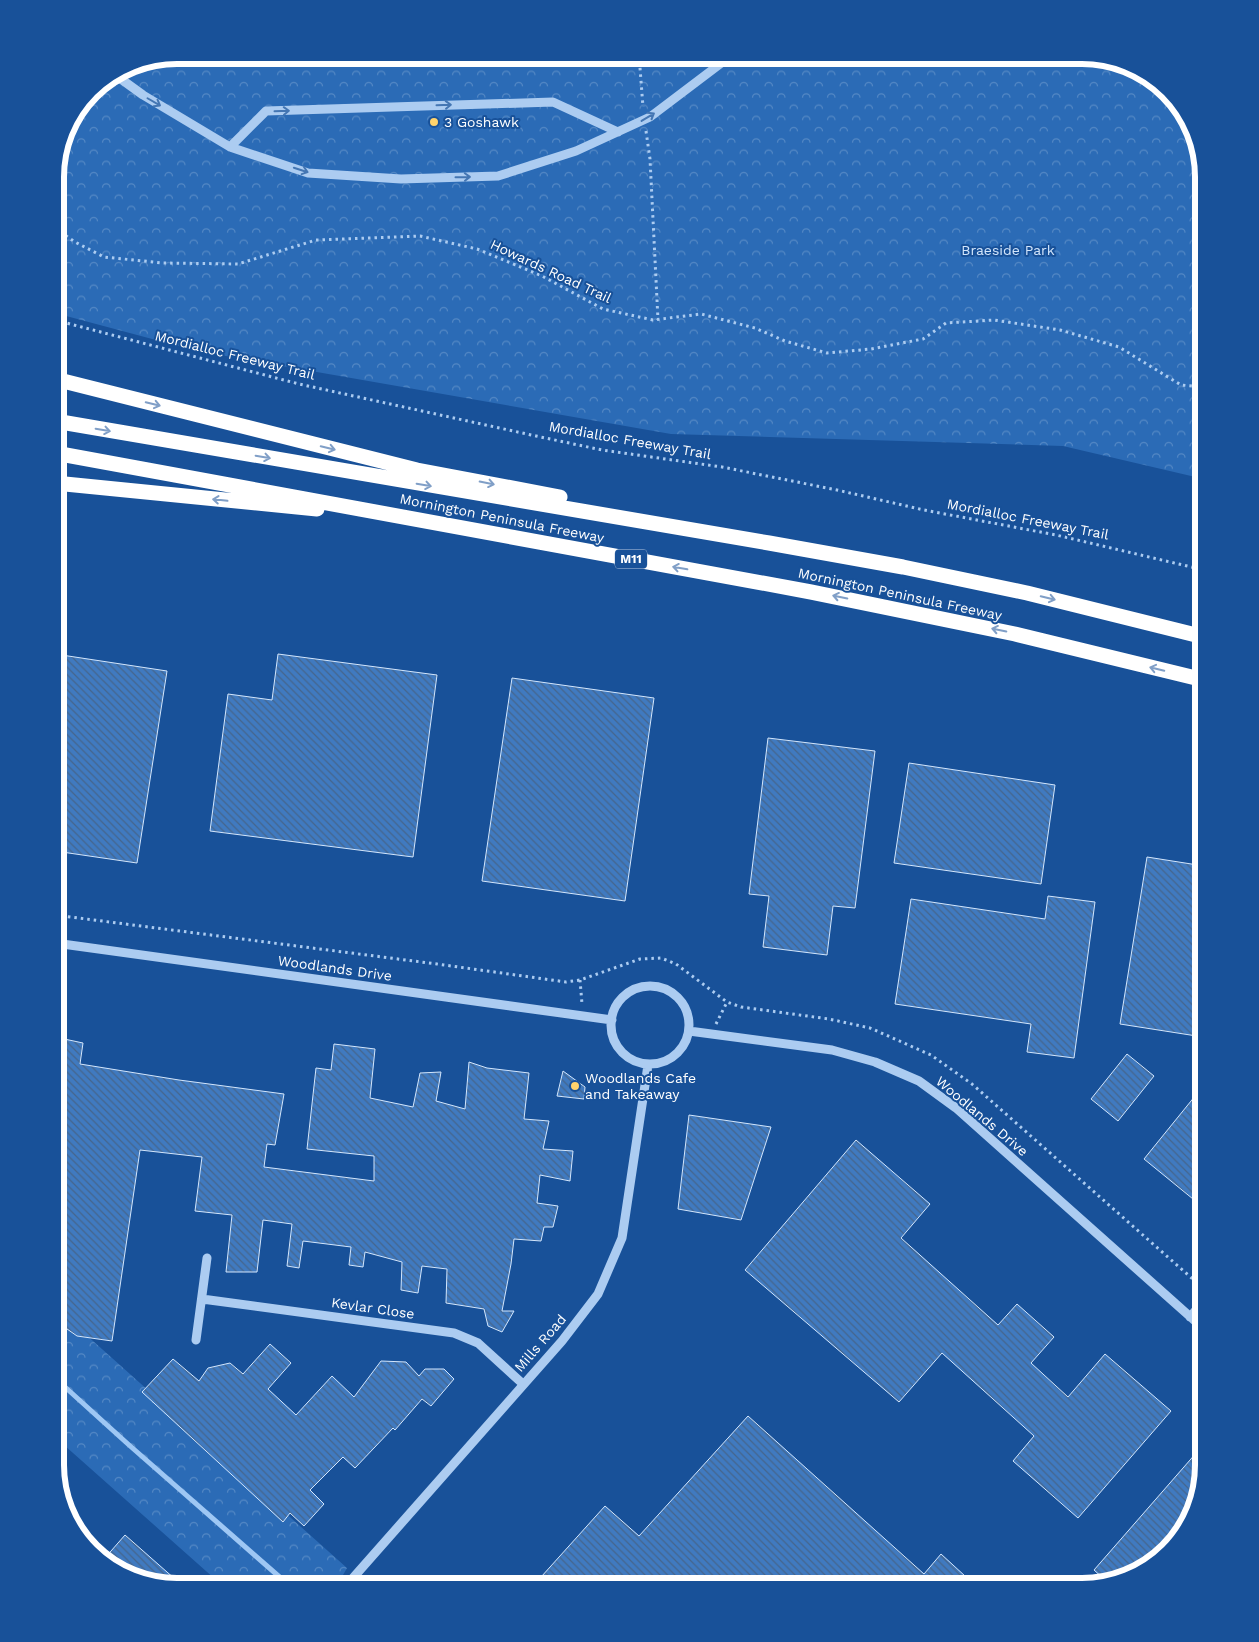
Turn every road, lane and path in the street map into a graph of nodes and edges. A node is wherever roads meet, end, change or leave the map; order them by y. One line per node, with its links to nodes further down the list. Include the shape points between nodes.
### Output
1 (639, 64): 4 (path)
2 (720, 64): 4 (street, one-way to 2)
3 (120, 79): 6 (street, one-way to 6, via 143,96)
4 (644, 120): 5 (street); 8 (path, via 650,159)
5 (618, 132): 6 (street, one-way to 5, via 308,173 401,179 498,176 576,151); 6 (street, one-way to 5, via 266,111 553,102)
6 (230, 146)
7 (64, 235): 8 (path, Howards Road Trail, via 104,257 163,263 238,264 316,240 420,236 477,249 542,276 603,309)
8 (658, 320): 11 (path, Howards Road Trail, via 701,314 755,328 827,353 923,339 946,323 994,320 1060,330 1119,347 1181,385)
9 (64, 322): 16 (path, Mordialloc Freeway Trail, via 299,384 536,436 827,488 1066,537)
10 (64, 381): 17 (highway, one-way to 17, via 417,470 893,561)
11 (1195, 386)
12 (64, 423): 17 (highway, Mornington Peninsula Freeway, one-way to 17, via 759,541)
13 (64, 455): 15 (highway, Mornington Peninsula Freeway / M11)
14 (64, 484): 15 (highway, one-way to 14)
15 (426, 520): 19 (highway, Mornington Peninsula Freeway / M11, one-way to 15, via 1015,634 831,596)
16 (1195, 568)
17 (1027, 593): 18 (highway, Mornington Peninsula Freeway, one-way to 18)
18 (1195, 634)
19 (1195, 678)
20 (64, 916): 23 (path, via 546,980 580,980)
21 (64, 945): 23 (street, Woodlands Drive)
22 (727, 1002): 26 (path)
23 (583, 1016): 24 (street, Woodlands Drive)
24 (612, 1020): 25 (street, via 620,1000 631,991 656,986 677,997 689,1019); 27 (street, via 612,1036 617,1047 635,1062)
25 (688, 1031): 26 (street, Woodlands Drive); 27 (street, via 679,1052 669,1060)
26 (712, 1034): 31 (street, Woodlands Drive, via 832,1050 875,1062 919,1081 956,1108)
27 (648, 1065): 34 (street, Mills Road, via 622,1238 598,1294)
28 (207, 1258): 29 (street)
29 (202, 1299): 33 (street); 34 (street, Kevlar Close, via 454,1333 478,1343)
30 (1195, 1311): 31 (street)
31 (1190, 1317): 32 (street, Woodlands Drive)
32 (1195, 1321)
33 (196, 1340)
34 (523, 1384): 35 (street, Mills Road)
35 (353, 1578)

